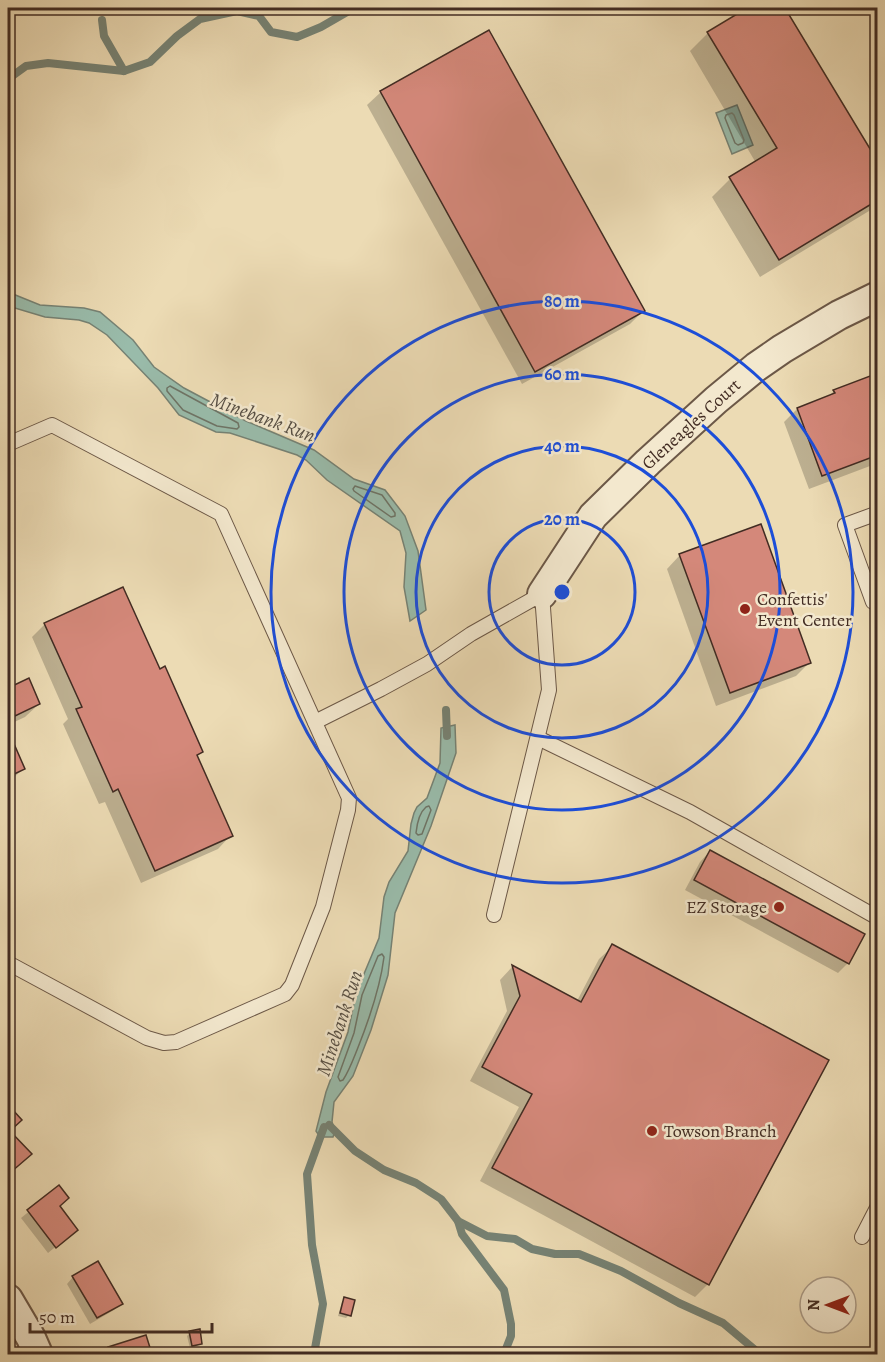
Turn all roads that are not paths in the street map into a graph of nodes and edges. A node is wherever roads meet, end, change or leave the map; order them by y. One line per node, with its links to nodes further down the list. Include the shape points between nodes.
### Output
1 (878, 296): 4 (street, Gleneagles Court, via 782,349 722,394 593,516)
2 (8, 444): 6 (lane, via 52,425 221,514)
3 (878, 513): 5 (lane, via 845,525)
4 (542, 594): 6 (lane, via 427,664); 7 (lane, via 549,690)
5 (873, 602)
6 (315, 722): 10 (lane, via 349,798 348,810 323,907 285,994 176,1042 164,1043 147,1038)
7 (538, 738): 8 (lane); 9 (lane, via 690,812)
8 (494, 915)
9 (878, 918)
10 (8, 963)
11 (878, 1206): 12 (lane)
12 (862, 1237)
13 (8, 1299): 14 (street)
14 (38, 1354)

